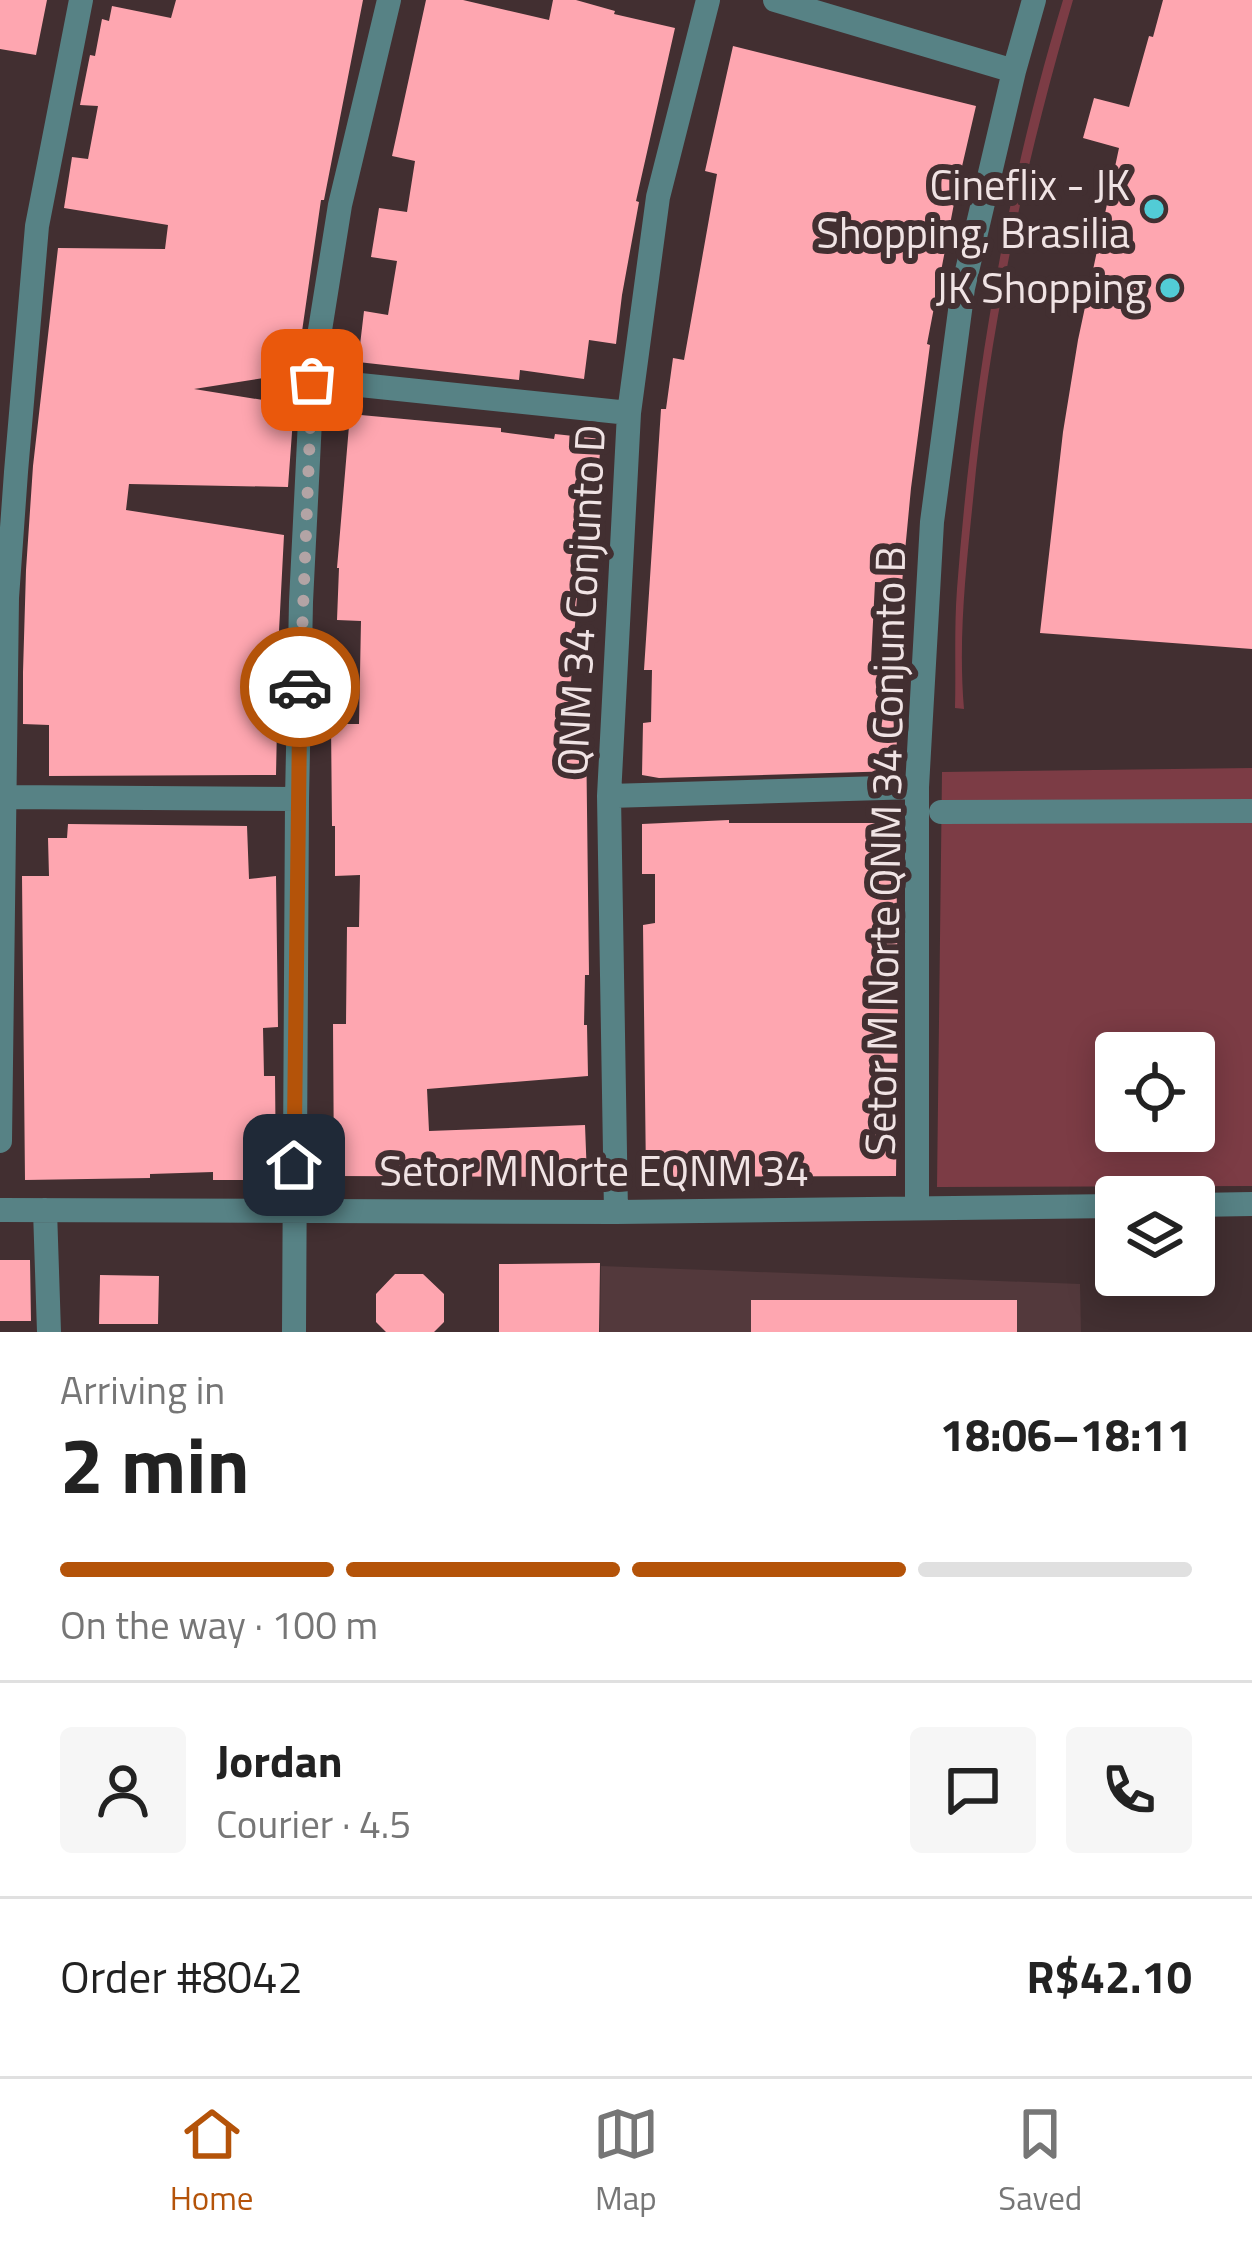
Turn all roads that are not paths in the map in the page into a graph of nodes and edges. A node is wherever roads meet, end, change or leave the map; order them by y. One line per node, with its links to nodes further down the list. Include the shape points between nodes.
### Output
1 (80, 0): 11 (street, via 37,226 7,598)
2 (389, 0): 7 (street, via 340,205)
3 (708, 0): 8 (street, QNM 34 Conjunto D, via 658,197)
4 (776, 0): 6 (street)
5 (1034, 0): 6 (street, Setor M Norte QNM 34 Conjunto B)
6 (1014, 71): 9 (street, Setor M Norte QNM 34 Conjunto B, via 963,288 932,522)
7 (312, 380): 8 (street); 12 (street)
8 (629, 413): 10 (street, QNM 34 Conjunto D)
9 (917, 787): 10 (street); 19 (street, Setor M Norte QNM 34 Conjunto B)
10 (609, 796): 23 (street, QNM 34 Conjunto D)
11 (5, 797): 12 (street); 15 (street)
12 (297, 800): 22 (street)
13 (1252, 811): 14 (street)
14 (941, 812)
15 (0, 1142)
16 (1252, 1204): 17 (street)
17 (1215, 1205)
18 (1095, 1206): 19 (street, Setor M Norte EQNM 34)
19 (917, 1208): 23 (street, Setor M Norte EQNM 34)
20 (0, 1210): 21 (street, Setor M Norte EQNM 34)
21 (45, 1210): 22 (street, Setor M Norte EQNM 34); 24 (street)
22 (294, 1210): 23 (street, Setor M Norte EQNM 34); 25 (street)
23 (616, 1212)
24 (49, 1332)
25 (294, 1332)

